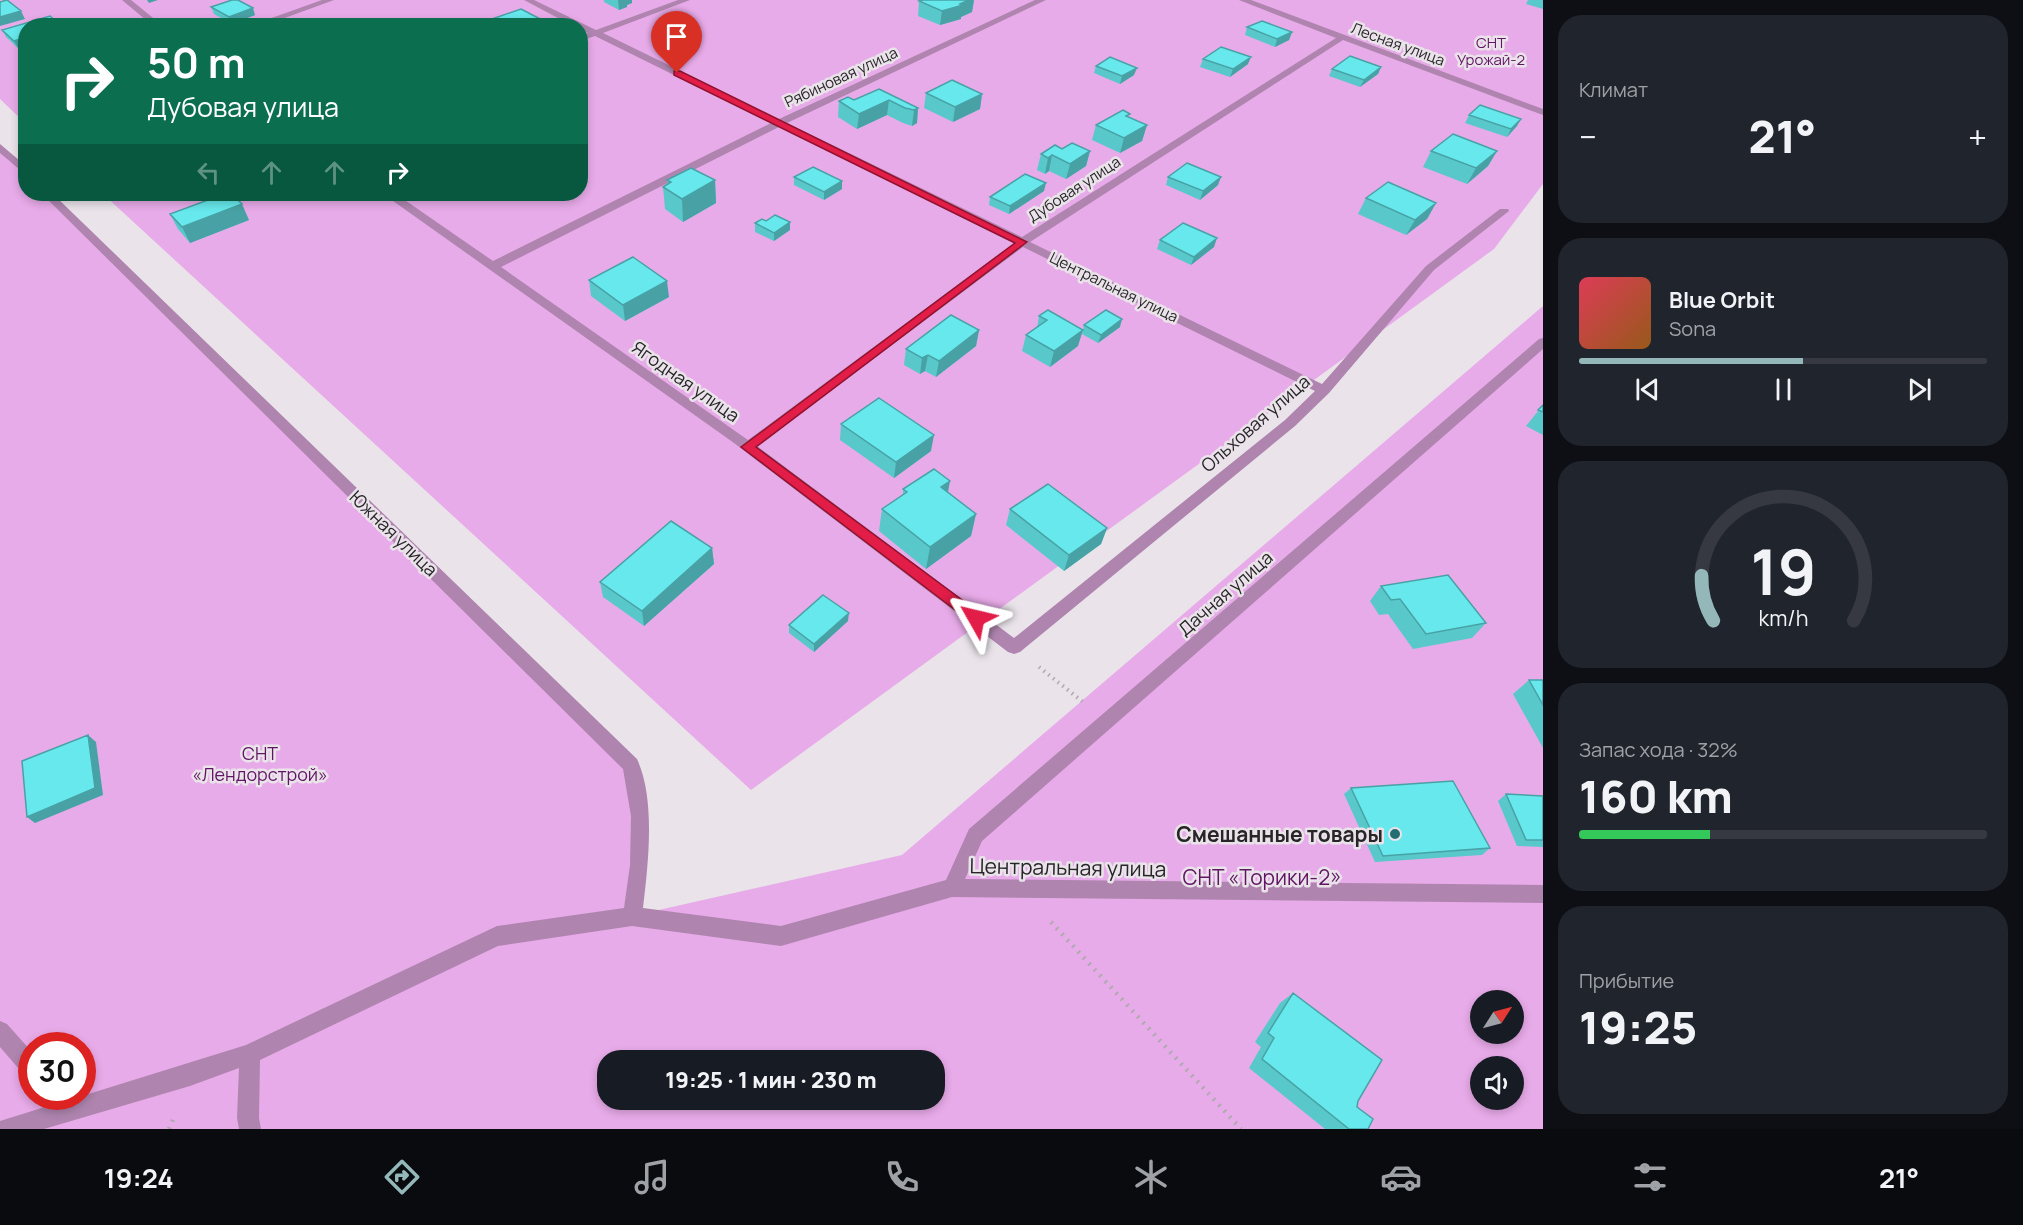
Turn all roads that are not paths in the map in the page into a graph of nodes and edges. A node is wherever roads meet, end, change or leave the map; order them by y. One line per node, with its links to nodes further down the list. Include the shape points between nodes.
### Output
1 (126, 0): 7 (street)
2 (330, 0): 8 (street)
3 (528, 0): 9 (street, Центральная улица)
4 (686, 0): 11 (street)
5 (1042, 0): 15 (street, Рябиновая улица)
6 (1244, 0): 13 (street, Лесная улица)
7 (149, 18)
8 (277, 18)
9 (565, 18)
10 (588, 29): 11 (street, Центральная улица)
11 (596, 33): 12 (street); 15 (street, Центральная улица)
12 (588, 36)
13 (1341, 38): 14 (street, Лесная улица); 21 (street, Дубовая улица)
14 (1543, 112)
15 (779, 123): 21 (street, Центральная улица); 22 (street, Рябиновая улица)
16 (0, 147): 17 (street)
17 (18, 164)
18 (54, 201): 29 (street, Южная улица, via 631,765 640,816)
19 (400, 201): 22 (street, Ягодная улица)
20 (1504, 211): 24 (street, Ольховая улица, via 1431,268)
21 (1022, 242): 24 (street, Центральная улица); 25 (street, Дубовая улица)
22 (493, 266): 25 (street, Ягодная улица)
23 (1543, 342): 27 (street, Дачная улица, via 975,835)
24 (1324, 390): 26 (street, Ольховая улица, via 1290,423)
25 (747, 447): 26 (street, Ягодная улица)
26 (1014, 647)
27 (952, 888): 28 (street, Центральная улица); 29 (street, Центральная улица, via 781,936)
28 (1543, 894)
29 (632, 916): 32 (street, Центральная улица, via 497,936)
30 (0, 1032): 31 (street)
31 (18, 1053)
32 (250, 1054): 33 (street, Центральная улица, via 190,1075); 36 (street)
33 (96, 1096)
34 (47, 1110): 35 (street, Центральная улица)
35 (7, 1129)
36 (250, 1129)

